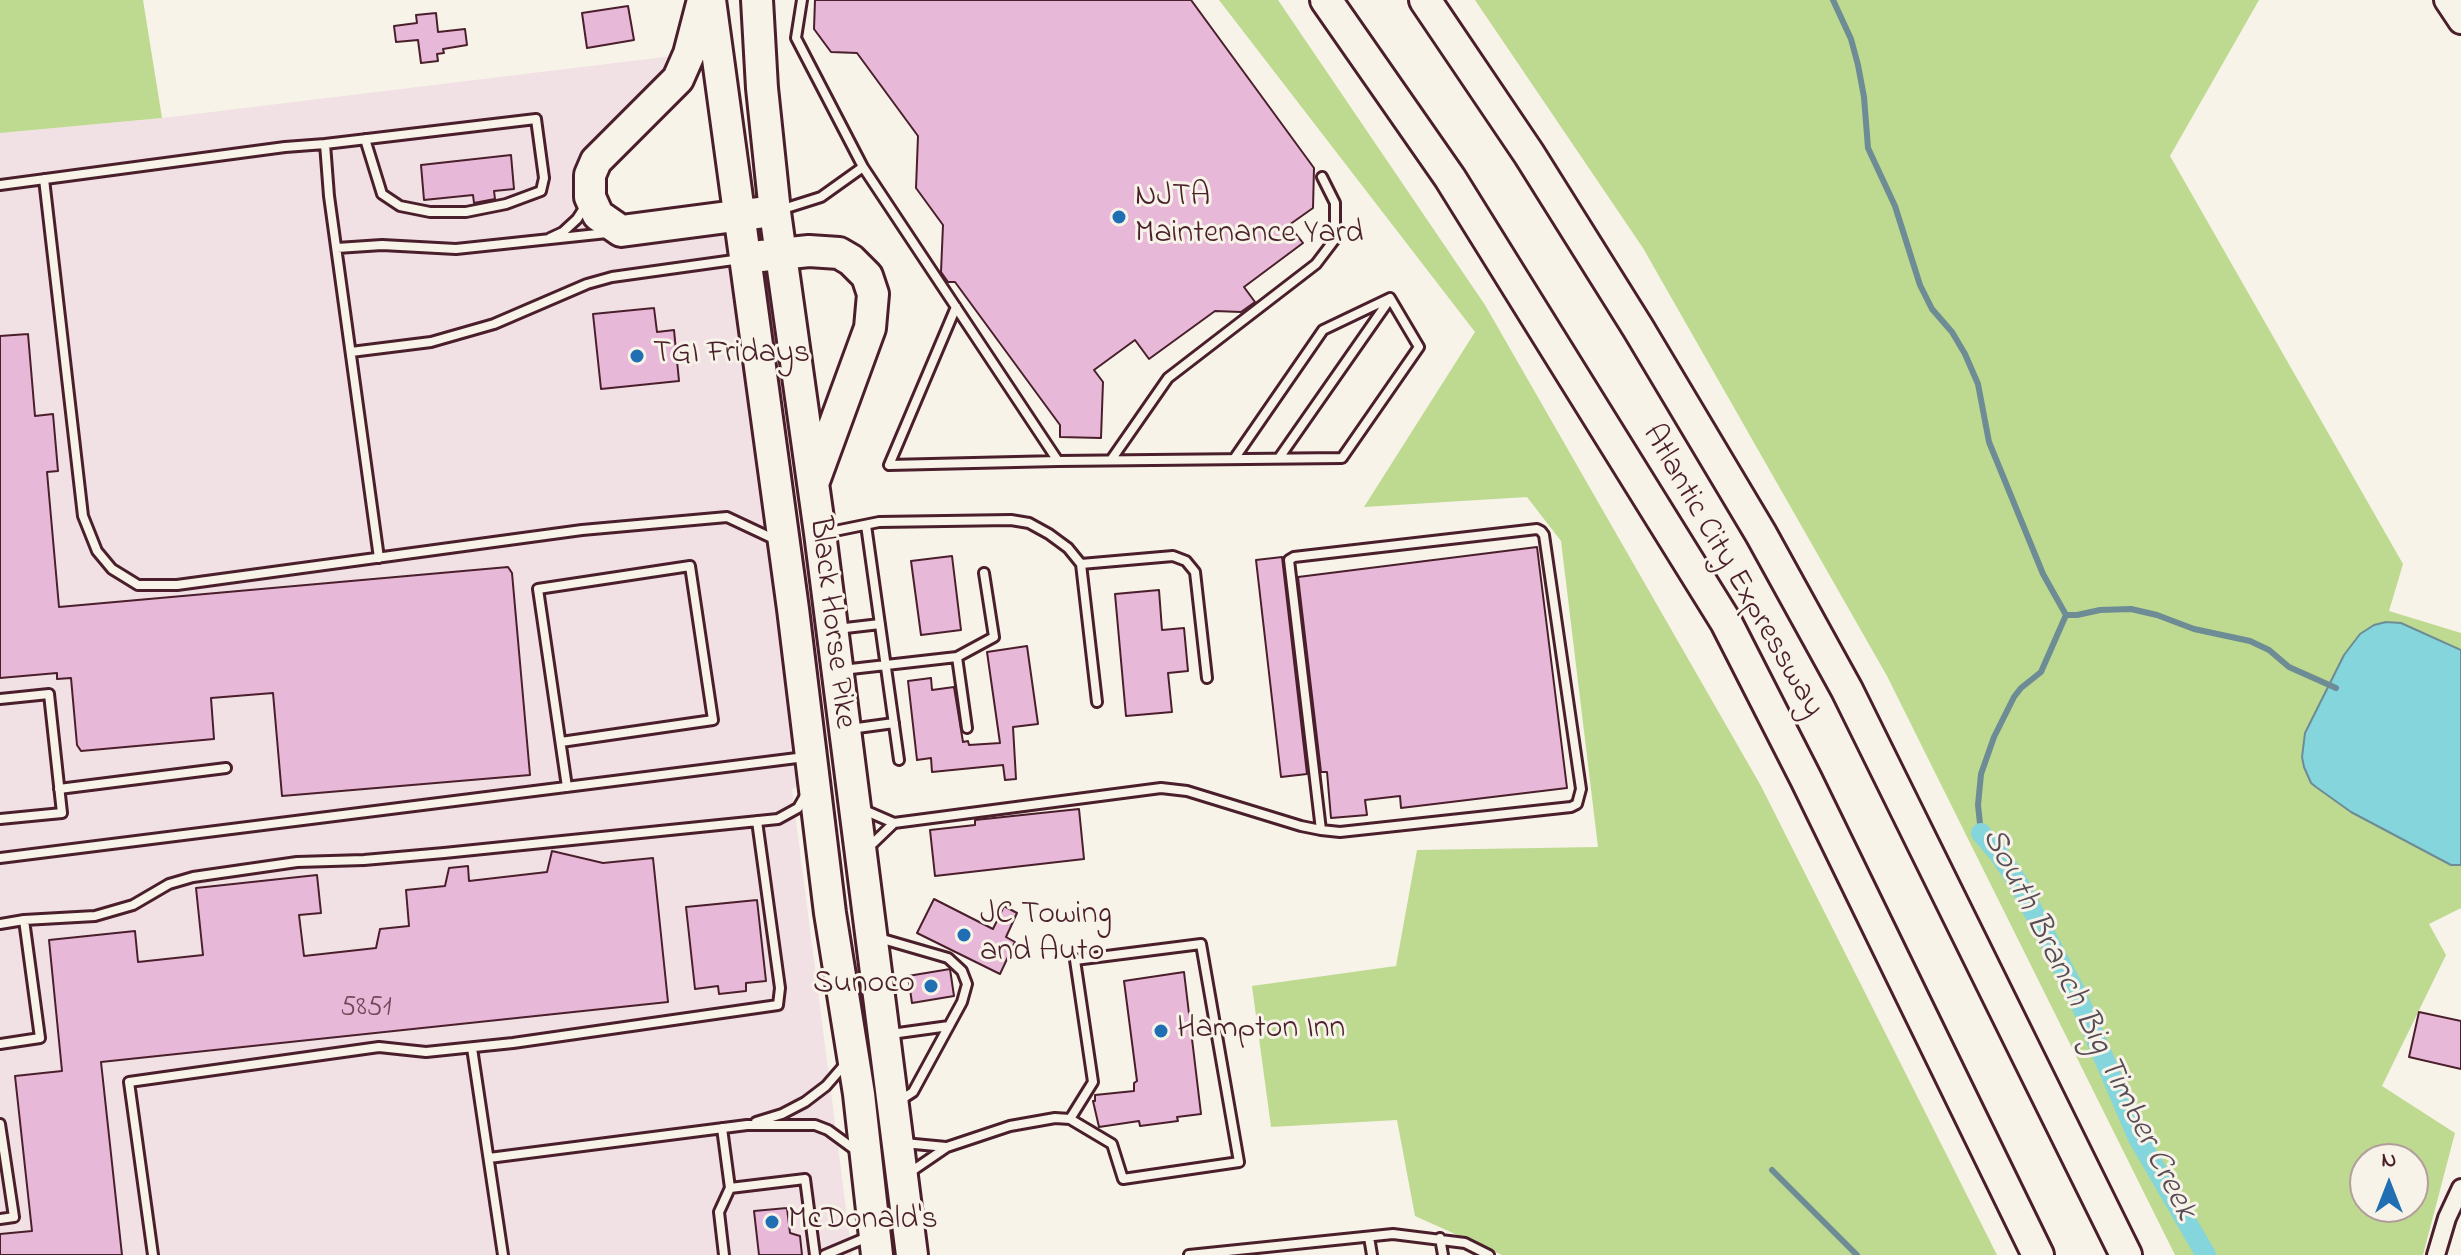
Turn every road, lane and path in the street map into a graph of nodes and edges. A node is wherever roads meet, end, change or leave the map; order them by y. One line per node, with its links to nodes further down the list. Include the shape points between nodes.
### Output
1 (703, 0): 17 (highway, via 678,79 596,161)
2 (710, 0): 19 (highway, Black Horse Pike)
3 (757, 0): 18 (highway, Black Horse Pike)
4 (802, 0): 12 (lane, via 796,38)
5 (1308, 0): 14 (highway)
6 (1326, 0): 14 (highway, Atlantic City Expressway)
7 (1425, 0): 98 (highway, Atlantic City Expressway, via 1630,314 1761,534 1854,705)
8 (2447, 0): 9 (main road)
9 (2461, 21)
10 (365, 139): 10 (lane, via 382,194 400,206 466,212 541,191 536,119); 11 (lane)
11 (325, 144): 15 (lane); 22 (lane)
12 (863, 167): 18 (lane, via 821,197); 26 (lane)
13 (1322, 177): 30 (lane, via 1335,203 1335,239 1316,264 1168,378)
14 (1450, 178): 97 (highway, Atlantic City Expressway, via 1726,622)
15 (44, 179): 16 (lane); 36 (lane, via 83,516 97,551 112,569 138,585 177,585)
16 (0, 185)
17 (590, 197): 20 (highway, via 598,215); 21 (lane, via 577,219)
18 (775, 212): 19 (highway); 23 (highway, Black Horse Pike)
19 (740, 215): 20 (highway); 24 (highway, Black Horse Pike)
20 (621, 231): 21 (lane)
21 (543, 241): 22 (lane, via 456,249)
22 (337, 248): 27 (lane)
23 (781, 254): 24 (highway); 32 (highway, Black Horse Pike); 32 (highway, via 839,253 867,276 873,294 863,351)
24 (746, 258): 27 (lane, via 612,277 444,339); 35 (highway, Black Horse Pike)
25 (1390, 298): 28 (lane); 28 (lane, via 1419,347 1342,458); 29 (lane, via 1323,330)
26 (956, 307): 31 (lane); 31 (lane, via 889,465)
27 (351, 352): 36 (lane)
28 (1279, 458): 29 (lane)
29 (1234, 459): 30 (lane)
30 (1111, 460): 31 (lane)
31 (1058, 461)
32 (813, 483): 34 (highway, Black Horse Pike)
33 (866, 525): 34 (lane); 37 (lane, via 1029,523 1068,548); 39 (lane)
34 (820, 533): 40 (highway, Black Horse Pike)
35 (784, 544): 36 (lane, via 727,517 582,530); 53 (highway, Black Horse Pike)
36 (379, 558)
37 (1081, 564): 44 (lane, via 1173,556 1186,561 1195,572); 46 (lane)
38 (984, 573): 41 (lane, via 994,637)
39 (880, 624): 40 (lane); 42 (lane)
40 (832, 629): 43 (highway, Black Horse Pike)
41 (957, 657): 42 (lane); 48 (lane)
42 (886, 666): 43 (lane); 47 (lane)
43 (837, 671): 49 (highway, Black Horse Pike)
44 (1207, 678)
45 (0, 699): 55 (lane, via 49,694)
46 (1097, 702)
47 (894, 723): 49 (lane); 51 (lane)
48 (967, 728)
49 (845, 730): 56 (highway, Black Horse Pike)
50 (561, 742): 50 (lane, via 538,589 690,566 713,720); 54 (lane)
51 (899, 760)
52 (226, 768): 55 (lane)
53 (812, 768): 54 (lane); 58 (lane, via 798,808 778,819); 70 (highway, Black Horse Pike)
54 (567, 787): 62 (lane)
55 (59, 789): 57 (lane, via 62,813)
56 (854, 806): 59 (lane); 61 (highway, Black Horse Pike)
57 (0, 819)
58 (757, 821): 63 (lane, via 431,855 297,862 193,877 95,916); 69 (lane, via 778,1005)
59 (894, 823): 60 (lane, via 1161,788); 61 (lane)
60 (1321, 830): 60 (lane, via 1577,804 1581,789 1541,531 1289,560)
61 (860, 855): 65 (highway, Black Horse Pike)
62 (0, 858)
63 (24, 920): 64 (lane); 68 (lane, via 40,1038)
64 (0, 924)
65 (870, 936): 66 (lane, via 948,958 962,971 967,984); 67 (highway, Black Horse Pike)
66 (949, 1026): 67 (lane); 71 (lane, via 913,1092)
67 (882, 1036): 71 (highway, Black Horse Pike)
68 (0, 1044)
69 (472, 1048): 78 (lane); 87 (lane, via 426,1052 379,1047 129,1082)
70 (852, 1055): 74 (lane, via 805,1102); 79 (highway, Black Horse Pike)
71 (892, 1105): 76 (highway, Black Horse Pike)
72 (1070, 1119): 72 (lane, via 1112,1144 1123,1179 1239,1162 1201,944 1075,960 1093,1082); 77 (lane, via 1010,1126)
73 (0, 1124): 83 (lane, via 14,1217)
74 (747, 1125): 75 (lane); 79 (lane, via 815,1125)
75 (722, 1128): 78 (lane); 81 (lane)
76 (897, 1143): 77 (lane); 80 (highway, Black Horse Pike)
77 (947, 1147): 80 (lane)
78 (489, 1158): 88 (lane)
79 (866, 1158): 86 (highway, Black Horse Pike)
80 (901, 1178): 92 (highway, Black Horse Pike)
81 (730, 1188): 89 (lane, via 719,1212); 90 (lane, via 805,1179)
82 (2461, 1188): 99 (street)
83 (0, 1219)
84 (1369, 1237): 85 (lane); 93 (lane); 94 (lane)
85 (1440, 1238): 95 (lane); 96 (lane)
86 (876, 1244): 91 (lane)
87 (153, 1255)
88 (503, 1255)
89 (724, 1255)
90 (815, 1255)
91 (825, 1255)
92 (912, 1255)
93 (1189, 1255)
94 (1372, 1255)
95 (1443, 1255)
96 (1489, 1255)
97 (2038, 1255)
98 (2126, 1255)
99 (2436, 1255)

